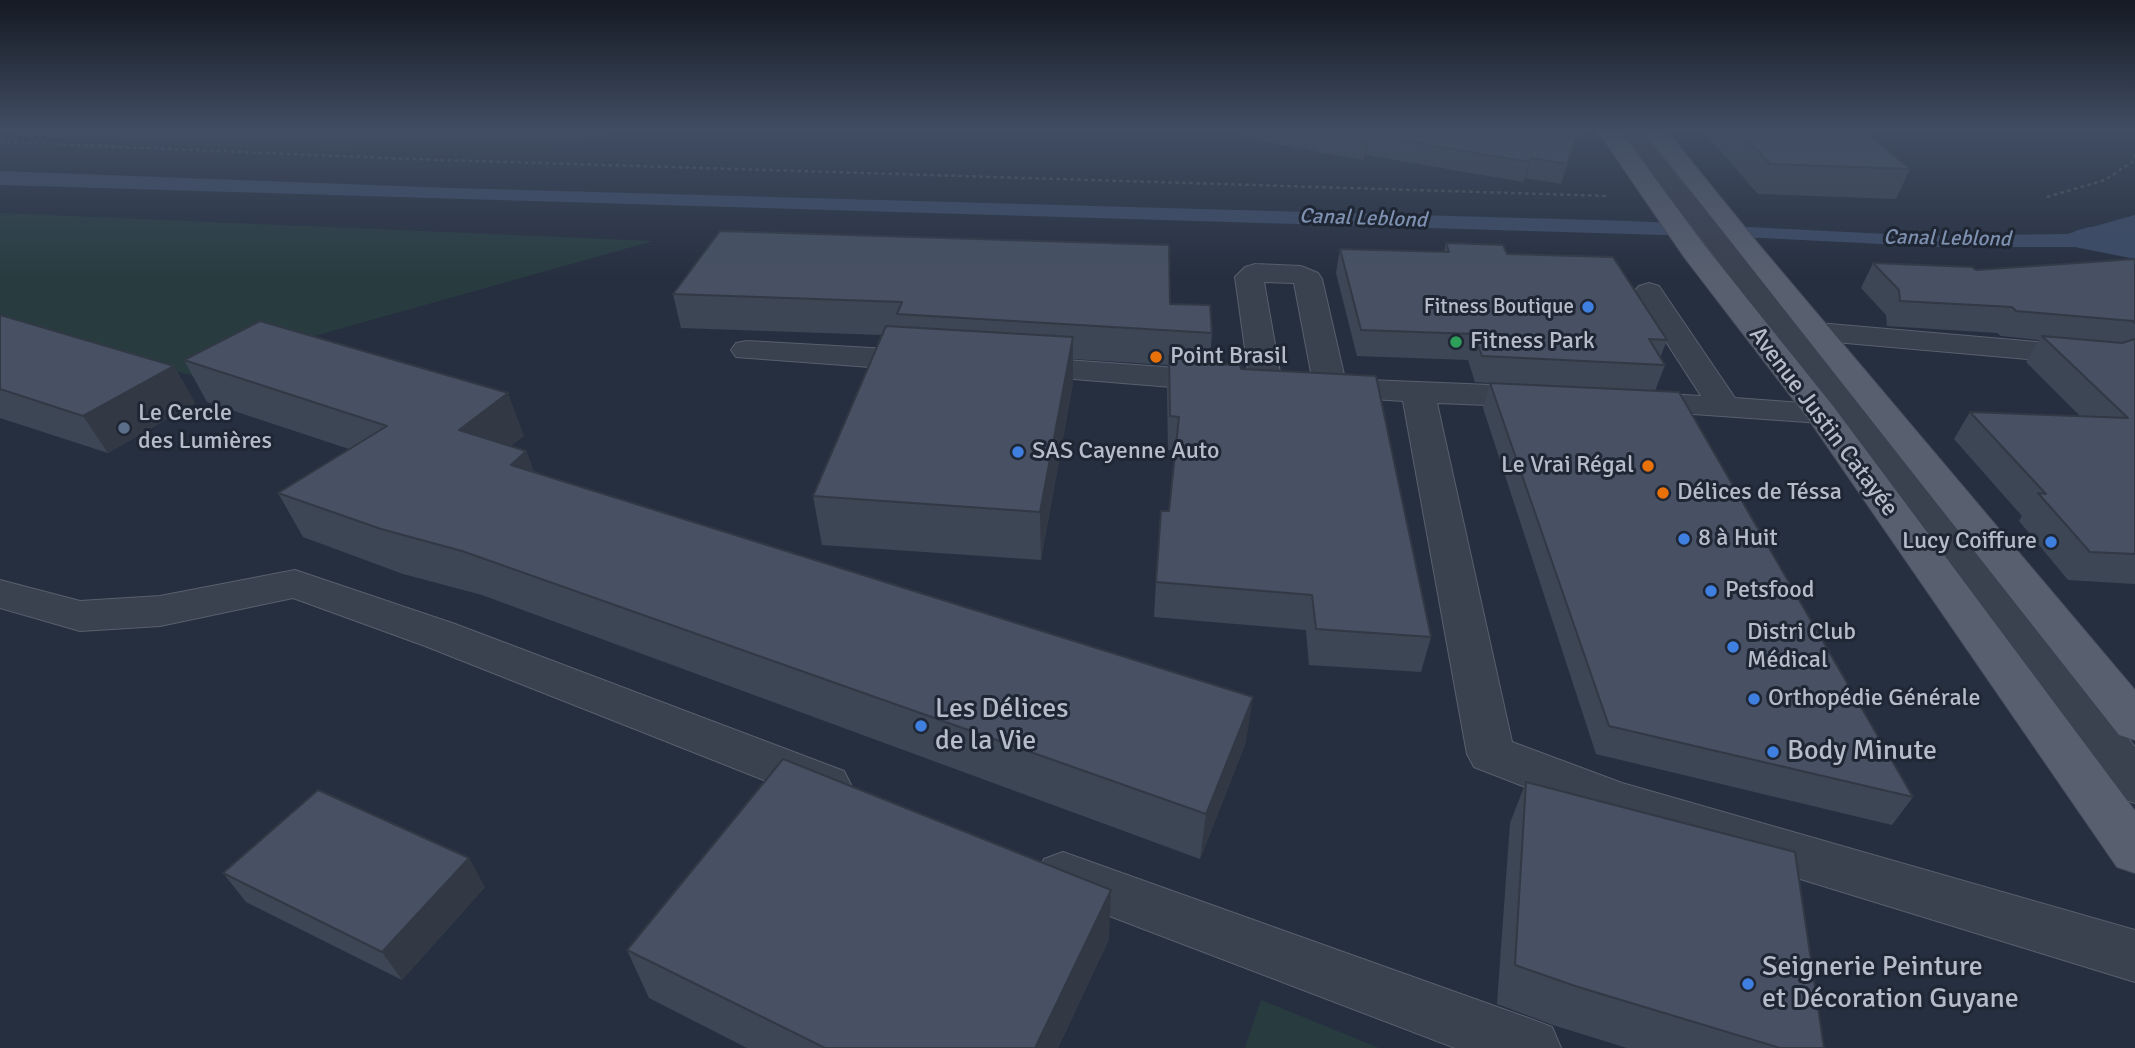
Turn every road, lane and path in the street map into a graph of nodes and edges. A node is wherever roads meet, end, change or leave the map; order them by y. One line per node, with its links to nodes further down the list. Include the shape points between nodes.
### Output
1 (1045, 179): 6 (path)
2 (1642, 179): 9 (main road, Avenue Justin Catayée, via 1659,203)
3 (1675, 179): 8 (lane)
4 (1684, 179): 8 (main road, Avenue Justin Catayée)
5 (2107, 179): 7 (path)
6 (1590, 196)
7 (2047, 197)
8 (1699, 204): 9 (main road, Avenue Justin Catayée)
9 (1722, 252): 11 (main road, Avenue Justin Catayée); 20 (main road, Avenue Justin Catayée); 23 (lane, via 1833,387)
10 (1649, 292): 19 (lane)
11 (1818, 332): 13 (lane); 22 (main road, Avenue Justin Catayée)
12 (747, 350): 14 (lane)
13 (2105, 356)
14 (954, 363)
15 (995, 366): 16 (lane)
16 (1266, 384): 17 (lane); 17 (lane, via 1249,277 1255,272 1308,279)
17 (1330, 388): 18 (lane)
18 (1418, 391): 19 (lane); 27 (lane, via 1491,754 1615,802)
19 (1724, 406): 20 (lane)
20 (1821, 413): 25 (main road, Avenue Justin Catayée)
21 (0, 594): 24 (lane, via 80,616 160,611 295,584 440,635)
22 (2135, 722)
23 (2135, 783)
24 (868, 802)
25 (2135, 851)
26 (1023, 861): 28 (lane)
27 (2135, 956)
28 (1531, 1048)

